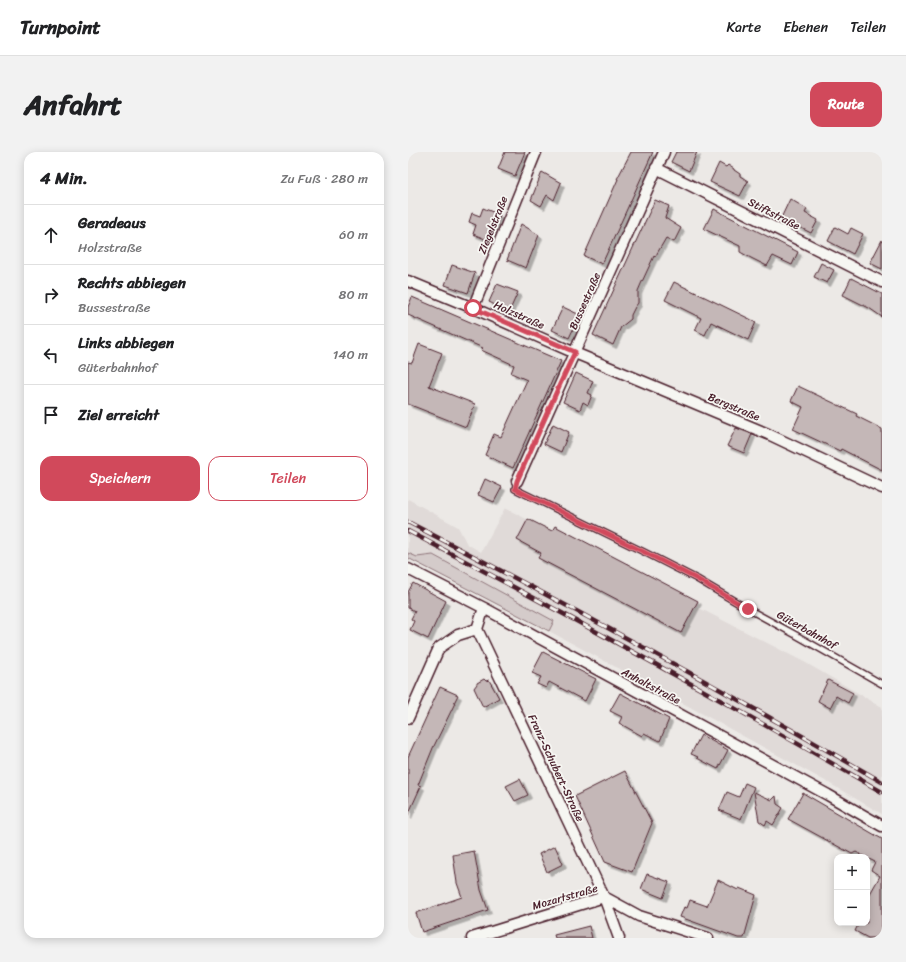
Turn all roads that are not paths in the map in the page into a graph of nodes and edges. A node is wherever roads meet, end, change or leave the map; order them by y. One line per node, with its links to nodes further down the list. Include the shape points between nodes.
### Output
1 (536, 152): 6 (street, Ziegelstraße)
2 (664, 152): 3 (street, Bussestraße)
3 (656, 168): 5 (street, Stiftstraße); 7 (street, Bussestraße)
4 (408, 281): 6 (street, Holzstraße)
5 (882, 282)
6 (473, 308): 7 (street, Holzstraße)
7 (575, 352): 8 (street, Bussestraße); 9 (street, Bergstraße, via 768,434)
8 (517, 481): 13 (lane, Güterbahnhof, via 515,489 690,576)
9 (882, 488)
10 (408, 569): 11 (street, Anhaltstraße)
11 (484, 608): 12 (street); 15 (street, Anhaltstraße)
12 (478, 628): 14 (street, via 458,635 439,648); 16 (street, Franz-Schubert-Straße)
13 (882, 684)
14 (408, 718)
15 (882, 826)
16 (604, 897): 17 (street, Mozartstraße); 18 (street, Franz-Schubert-Straße); 19 (street, Mozartstraße, via 639,916)
17 (472, 938)
18 (619, 938)
19 (708, 938)

